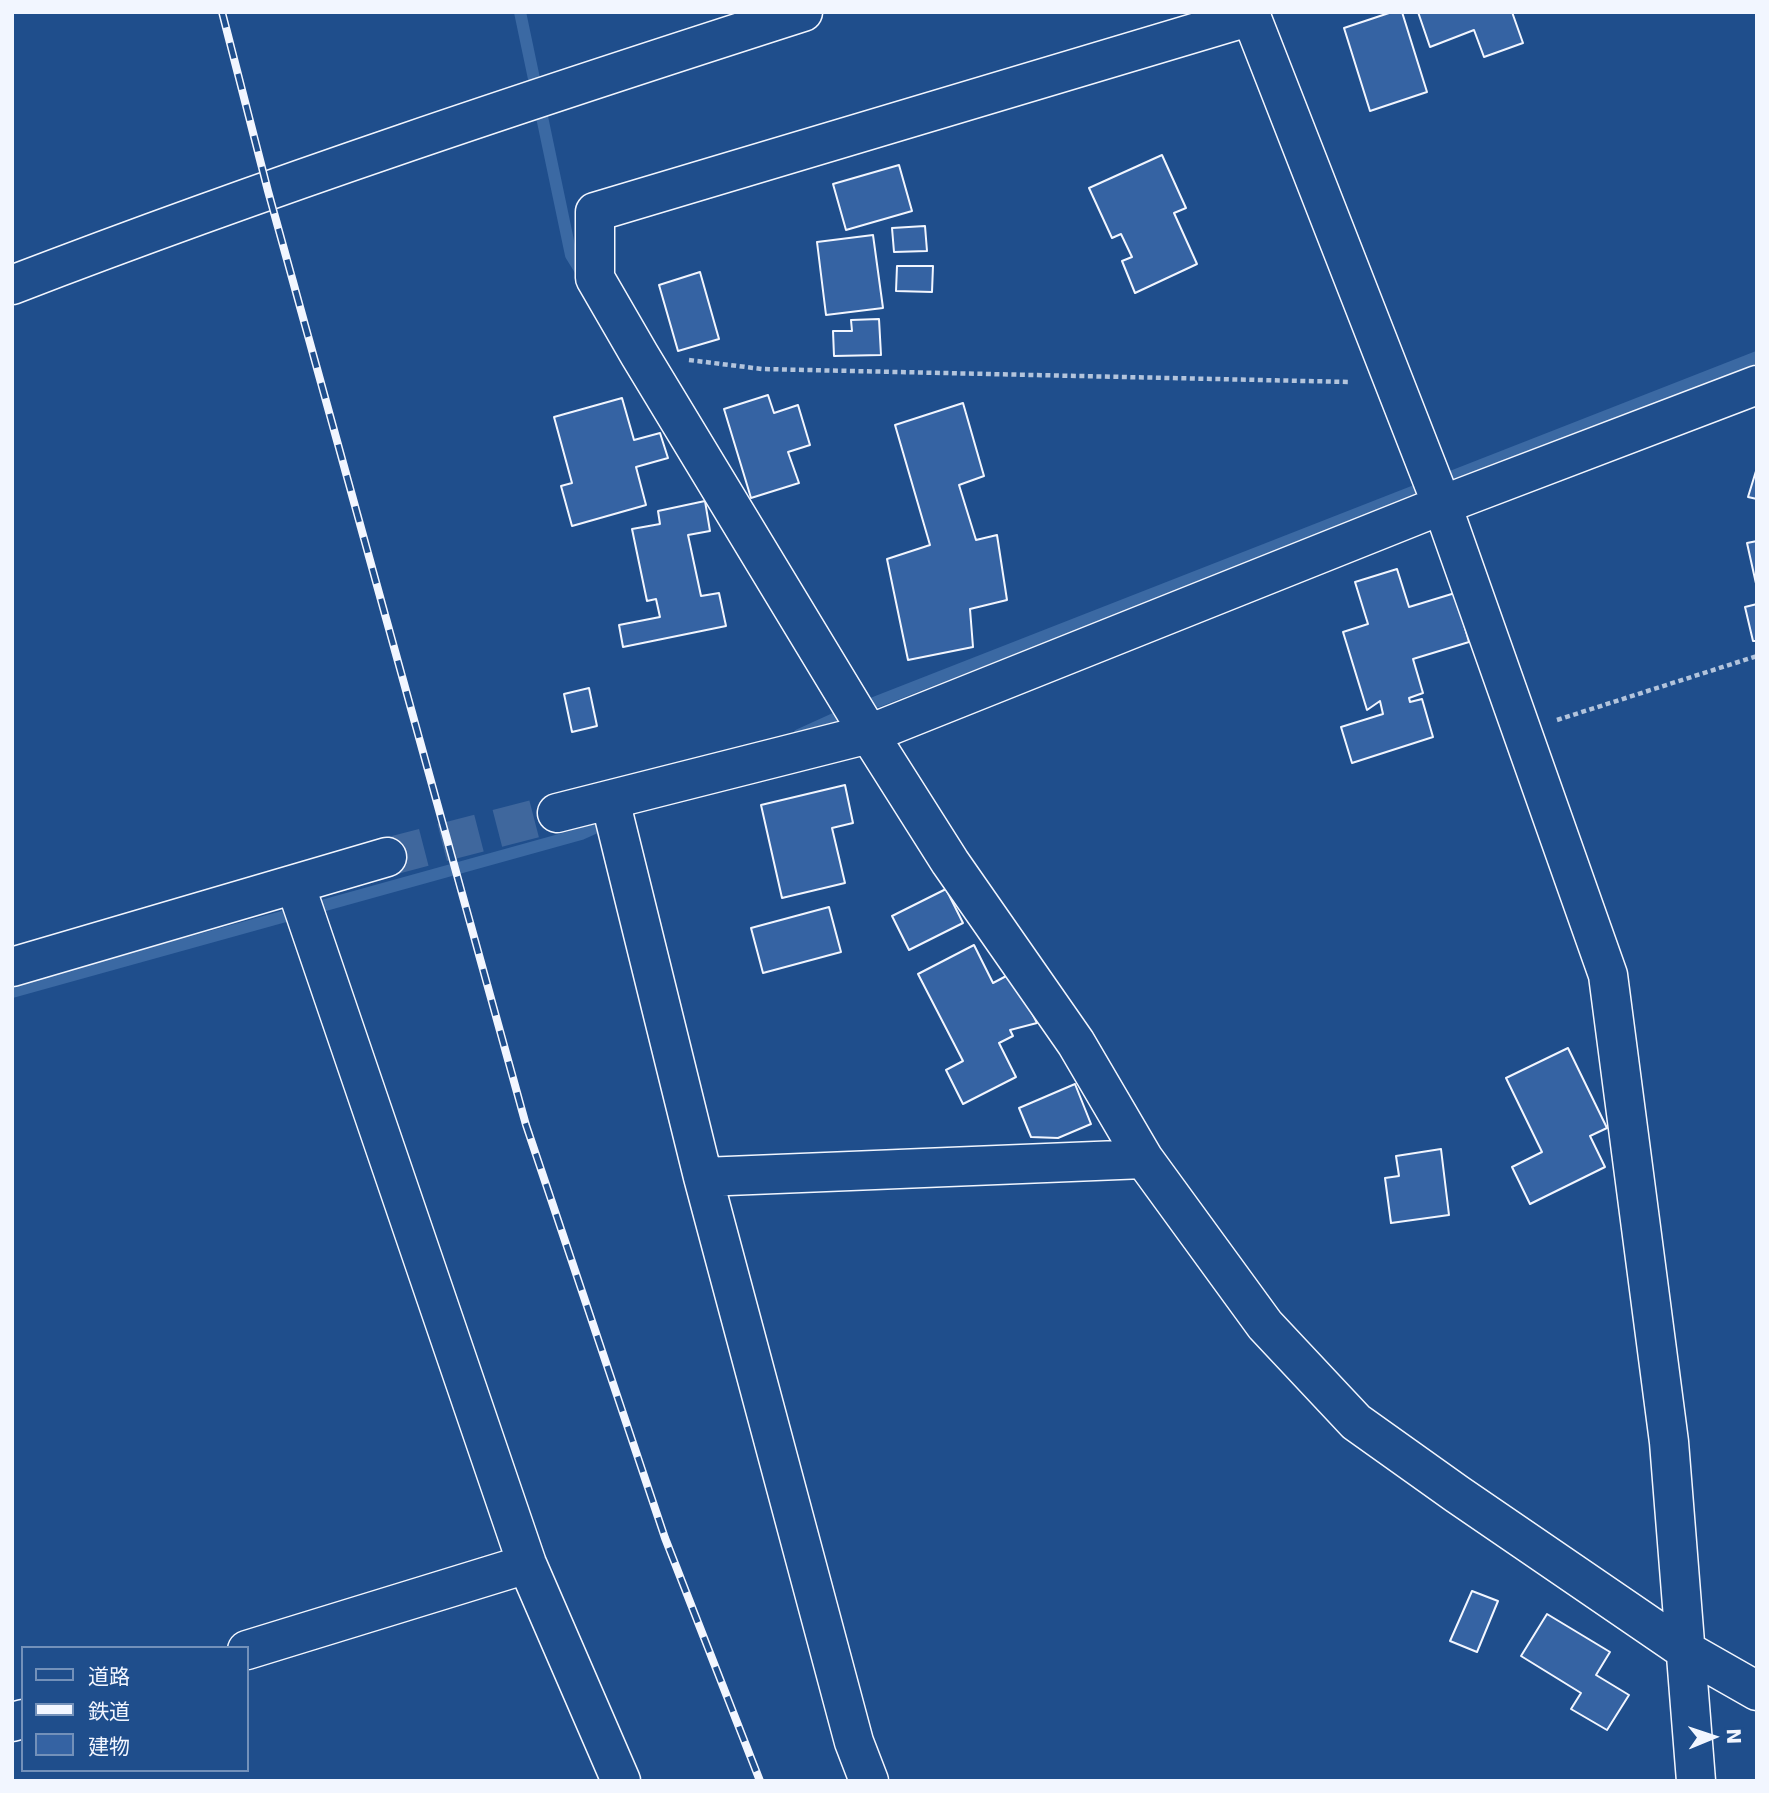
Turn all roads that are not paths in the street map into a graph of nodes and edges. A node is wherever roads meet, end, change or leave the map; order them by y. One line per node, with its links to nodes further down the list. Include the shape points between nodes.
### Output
1 (803, 12): 3 (street, via 268,191)
2 (1251, 14): 5 (street); 6 (street, via 595,212 595,278)
3 (12, 285)
4 (1757, 385): 5 (street)
5 (1442, 505): 6 (street); 16 (street, via 1608,975 1669,1442)
6 (869, 734): 7 (street); 12 (street, via 950,862 1076,1043)
7 (610, 800): 8 (street); 13 (street)
8 (557, 813)
9 (387, 857): 10 (street)
10 (295, 884): 11 (street); 14 (street)
11 (12, 967)
12 (1144, 1159): 13 (street); 16 (street, via 1265,1325 1356,1422)
13 (704, 1177): 19 (street, via 854,1742)
14 (527, 1564): 15 (street); 18 (street)
15 (248, 1650)
16 (1685, 1650): 17 (street); 20 (street)
17 (1757, 1691)
18 (621, 1781)
19 (869, 1781)
20 (1696, 1781)

